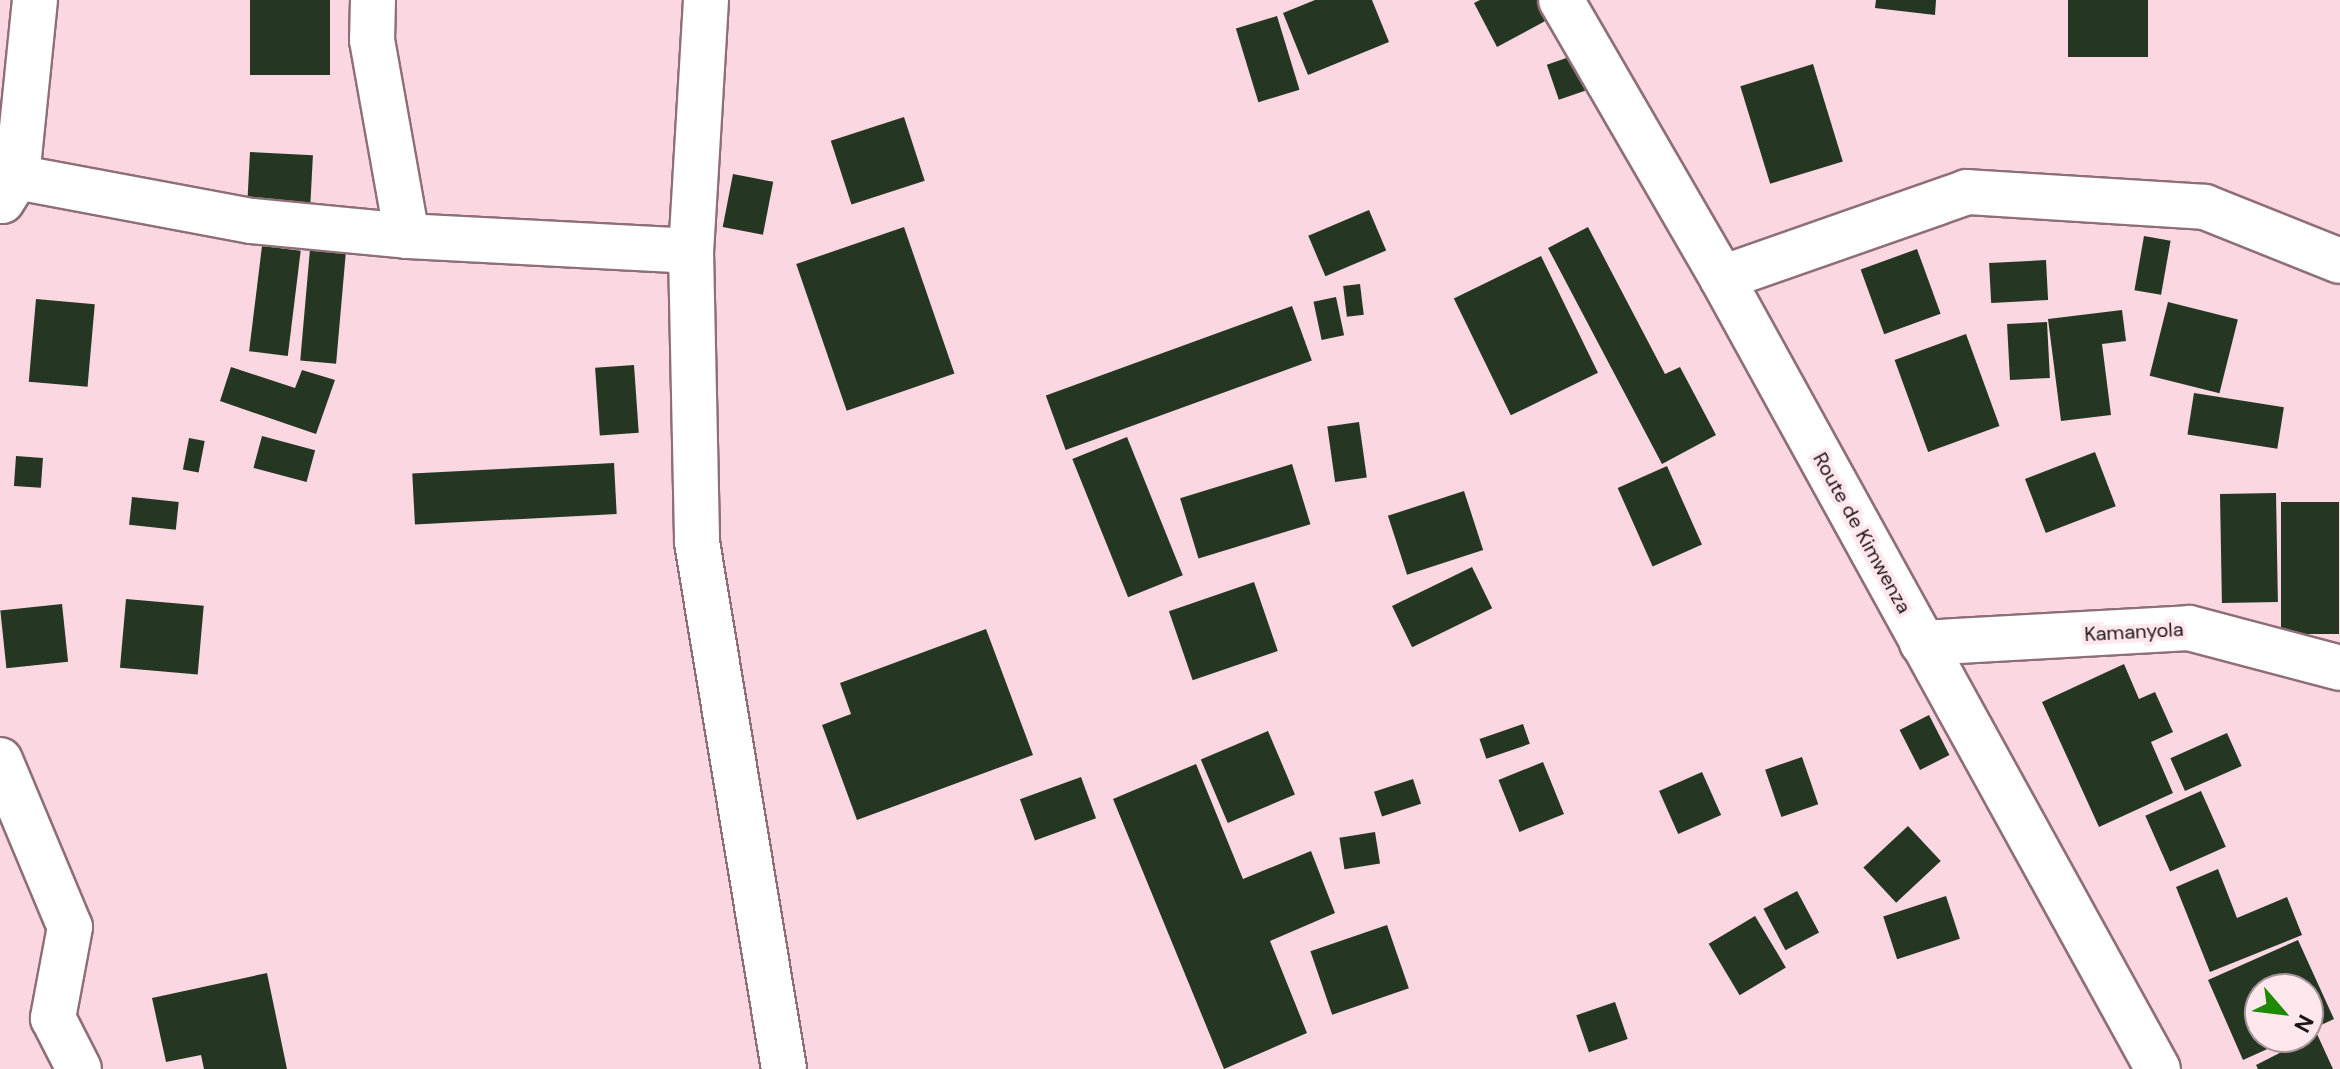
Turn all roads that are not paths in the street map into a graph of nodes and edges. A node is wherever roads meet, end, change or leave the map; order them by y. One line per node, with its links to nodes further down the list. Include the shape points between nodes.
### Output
1 (35, 0): 5 (street)
2 (373, 0): 6 (street, via 372,40)
3 (706, 0): 7 (street)
4 (1561, 0): 9 (street, Route de Kimwenza)
5 (6, 185): 6 (street, via 252,221)
6 (407, 236): 7 (street)
7 (691, 251): 14 (street, via 703,604)
8 (2340, 261): 9 (street, via 2205,207 1967,192)
9 (1722, 278): 10 (street, Route de Kimwenza)
10 (1922, 643): 11 (street, Kamanyola, via 2189,628); 15 (street, Route de Kimwenza)
11 (2340, 668)
12 (0, 760): 13 (street, via 70,927 53,1018)
13 (79, 1069)
14 (784, 1069)
15 (2158, 1069)

